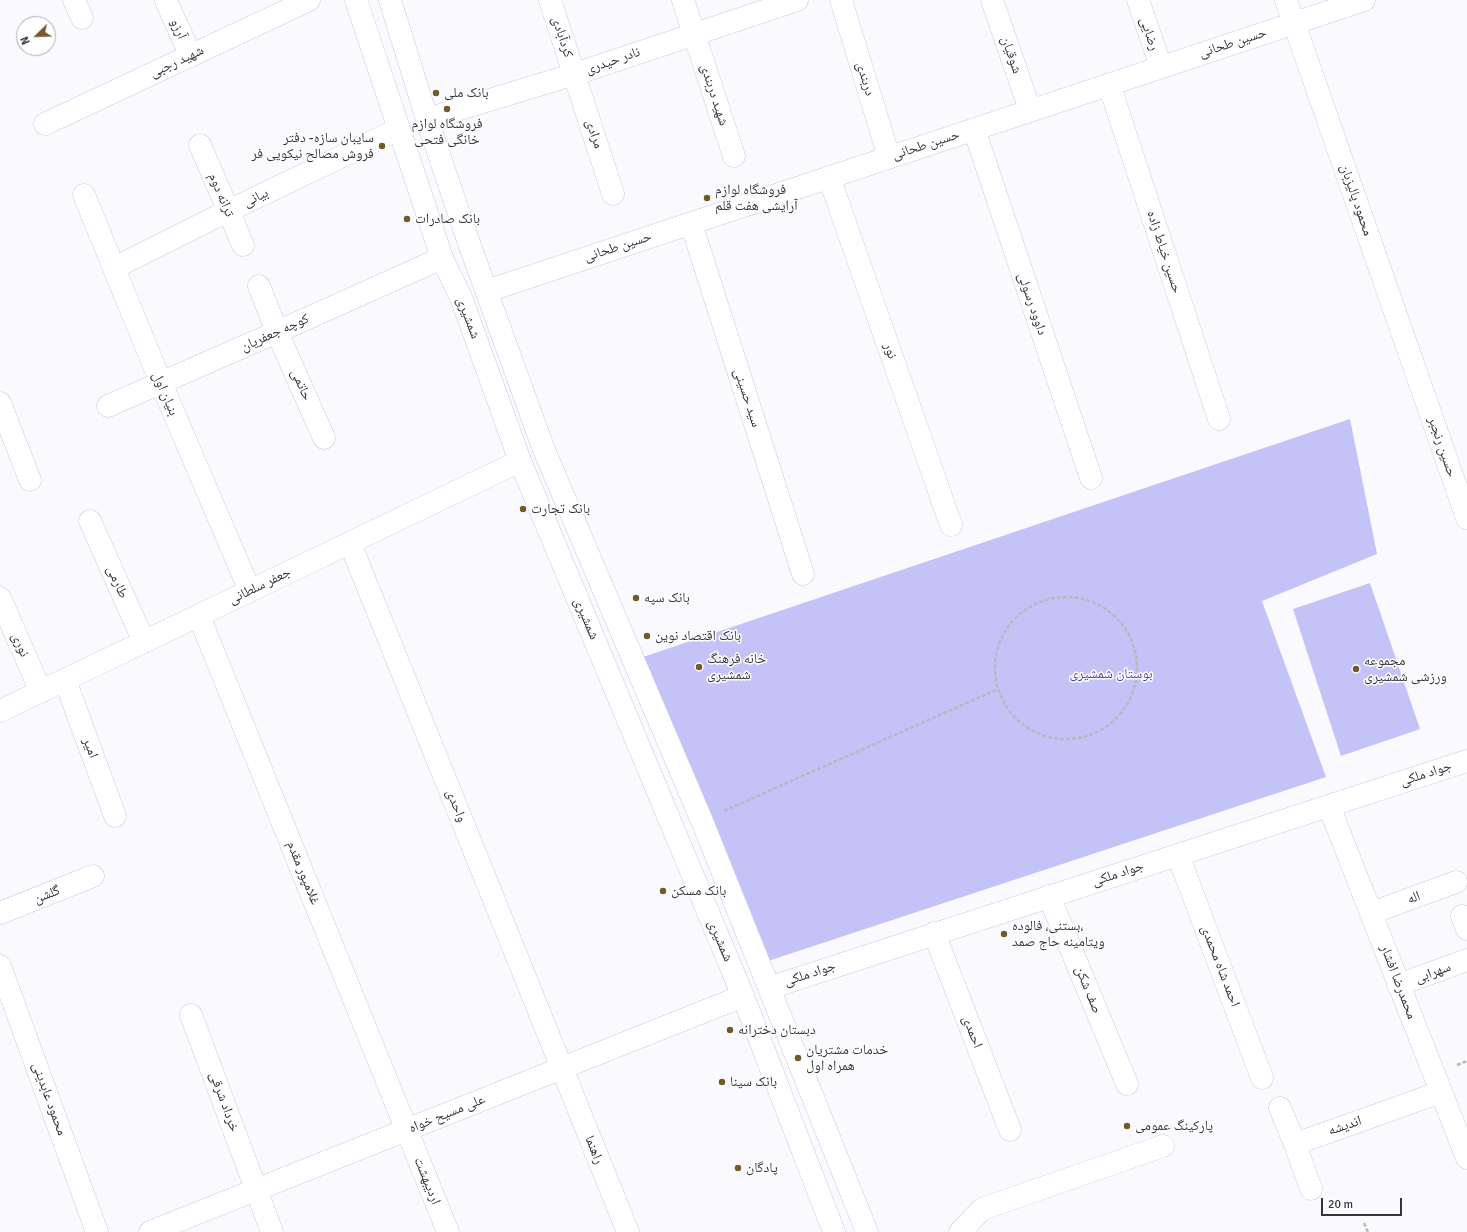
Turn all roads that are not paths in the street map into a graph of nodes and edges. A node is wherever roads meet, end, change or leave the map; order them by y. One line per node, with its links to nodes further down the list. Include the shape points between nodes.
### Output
1 (309, 0): 15 (street, شهید رجبی)
2 (356, 0): 22 (street, شمشیری)
3 (390, 0): 20 (street, شمشیری)
4 (550, 0): 17 (street, کردآبادی)
5 (683, 0): 14 (street, شهید دربندی)
6 (797, 0): 14 (street, نادر حیدری)
7 (841, 0): 26 (street, دربندی)
8 (992, 0): 19 (street, شوقیان)
9 (1138, 0): 16 (street, رضایی)
10 (1286, 0): 13 (street, محمود پالیزبان)
11 (1364, 0): 13 (street, حسین طحانی)
12 (166, 1): 15 (street, آرزو)
13 (1294, 23): 16 (street, حسین طحانی); 40 (street, محمود پالیزبان)
14 (695, 34): 17 (street, نادر حیدری); 25 (street, شهید دربندی)
15 (190, 56): 21 (street, شهید رجبی)
16 (1161, 67): 18 (street, حسین طحانی)
17 (574, 74): 20 (street, نادر حیدری); 28 (street, مرادی)
18 (1109, 84): 19 (street, حسین طحانی); 44 (street, حسین خیاط زاده)
19 (1030, 110): 23 (street, حسین طحانی)
20 (427, 119): 22 (street, نادر حیدری); 33 (street, شمشیری)
21 (45, 124)
22 (399, 129): 30 (street, بیانی); 34 (street, شمشیری)
23 (974, 129): 26 (street, حسین طحانی); 48 (street, داوود رسولی)
24 (200, 145): 30 (street, ترانه دوم)
25 (734, 156)
26 (889, 157): 27 (street, حسین طحانی)
27 (829, 177): 31 (street, حسین طحانی); 52 (street, نور)
28 (613, 194)
29 (84, 195): 35 (street, بنیان اول)
30 (228, 211): 32 (street, ترانه دوم); 35 (street, بیانی)
31 (692, 223): 37 (street, حسین طحانی); 54 (street, سید حسینی)
32 (243, 245)
33 (470, 246): 34 (street, کوچه جعفریان); 37 (street, شمشیری)
34 (442, 258): 38 (street, شمشیری); 39 (street, کوچه جعفریان)
35 (114, 268): 41 (street, بنیان اول)
36 (259, 286): 39 (street, حاتمی)
37 (487, 291): 38 (street, حسین طحانی); 46 (street, شمشیری)
38 (462, 300): 47 (street, شمشیری)
39 (278, 332): 41 (street, کوچه جعفریان); 45 (street, حاتمی)
40 (1418, 377): 50 (street, حسین رنجبر)
41 (161, 383): 43 (street, کوچه جعفریان); 55 (street, بنیان اول)
42 (0, 403): 49 (street)
43 (108, 406)
44 (1219, 419)
45 (324, 438)
46 (544, 450): 47 (street, جعفر سلطانی); 75 (street, شمشیری)
47 (520, 461): 53 (street, جعفر سلطانی); 76 (street, شمشیری)
48 (1091, 478)
49 (30, 480)
50 (1467, 518)
51 (90, 521): 58 (street, طارمی)
52 (951, 525)
53 (350, 543): 55 (street, جعفر سلطانی); 78 (street, واحدی)
54 (803, 574)
55 (250, 591): 57 (street, جعفر سلطانی)
56 (0, 598): 60 (street, نوری)
57 (199, 616): 58 (street, جعفر سلطانی); 83 (street, غلامپور مقدم)
58 (144, 642): 59 (street, جعفر سلطانی)
59 (65, 680): 60 (street, جعفر سلطانی); 64 (street, امیر)
60 (41, 692): 61 (street, جعفر سلطانی)
61 (0, 711)
62 (1467, 761): 63 (street, جواد ملکی)
63 (1329, 806): 65 (street, جواد ملکی); 70 (street, محمدرضا افشار)
64 (115, 816)
65 (1178, 855): 68 (street, جواد ملکی); 79 (street, احمد شاه محمدی)
66 (93, 876): 69 (street, گلشن)
67 (1456, 882): 70 (street, اله)
68 (1049, 896): 71 (street, جواد ملکی); 80 (street, صف شکن)
69 (0, 913)
70 (1371, 913): 74 (street, محمدرضا افشار)
71 (934, 933): 75 (street, جواد ملکی); 84 (street, احمدی)
72 (1467, 960): 74 (street, سهرابی)
73 (0, 966): 90 (street, محمود عابدینی)
74 (1398, 985): 81 (street, محمدرضا افشار)
75 (770, 988): 76 (street, جواد ملکی); 96 (street, شمشیری)
76 (743, 996): 78 (street, علی مسیح خواه); 95 (street, شمشیری)
77 (192, 1015): 89 (street, خرداد شرقی)
78 (561, 1069): 83 (street, علی مسیح خواه); 94 (street, راهنما)
79 (1262, 1078)
80 (1127, 1084)
81 (1441, 1092): 85 (street, اندیشه); 87 (street, محمدرضا افشار)
82 (1280, 1108): 85 (street)
83 (407, 1130): 89 (street, علی مسیح خواه); 93 (street, اردیبهشت)
84 (1010, 1130)
85 (1294, 1144): 88 (street)
86 (1163, 1146): 97 (street, via 982,1209)
87 (1467, 1158)
88 (1311, 1189)
89 (256, 1190): 91 (street, علی مسیح خواه); 92 (street, خرداد شرقی)
90 (97, 1232)
91 (150, 1232)
92 (272, 1232)
93 (448, 1232)
94 (628, 1232)
95 (834, 1232)
96 (867, 1232)
97 (960, 1232)

